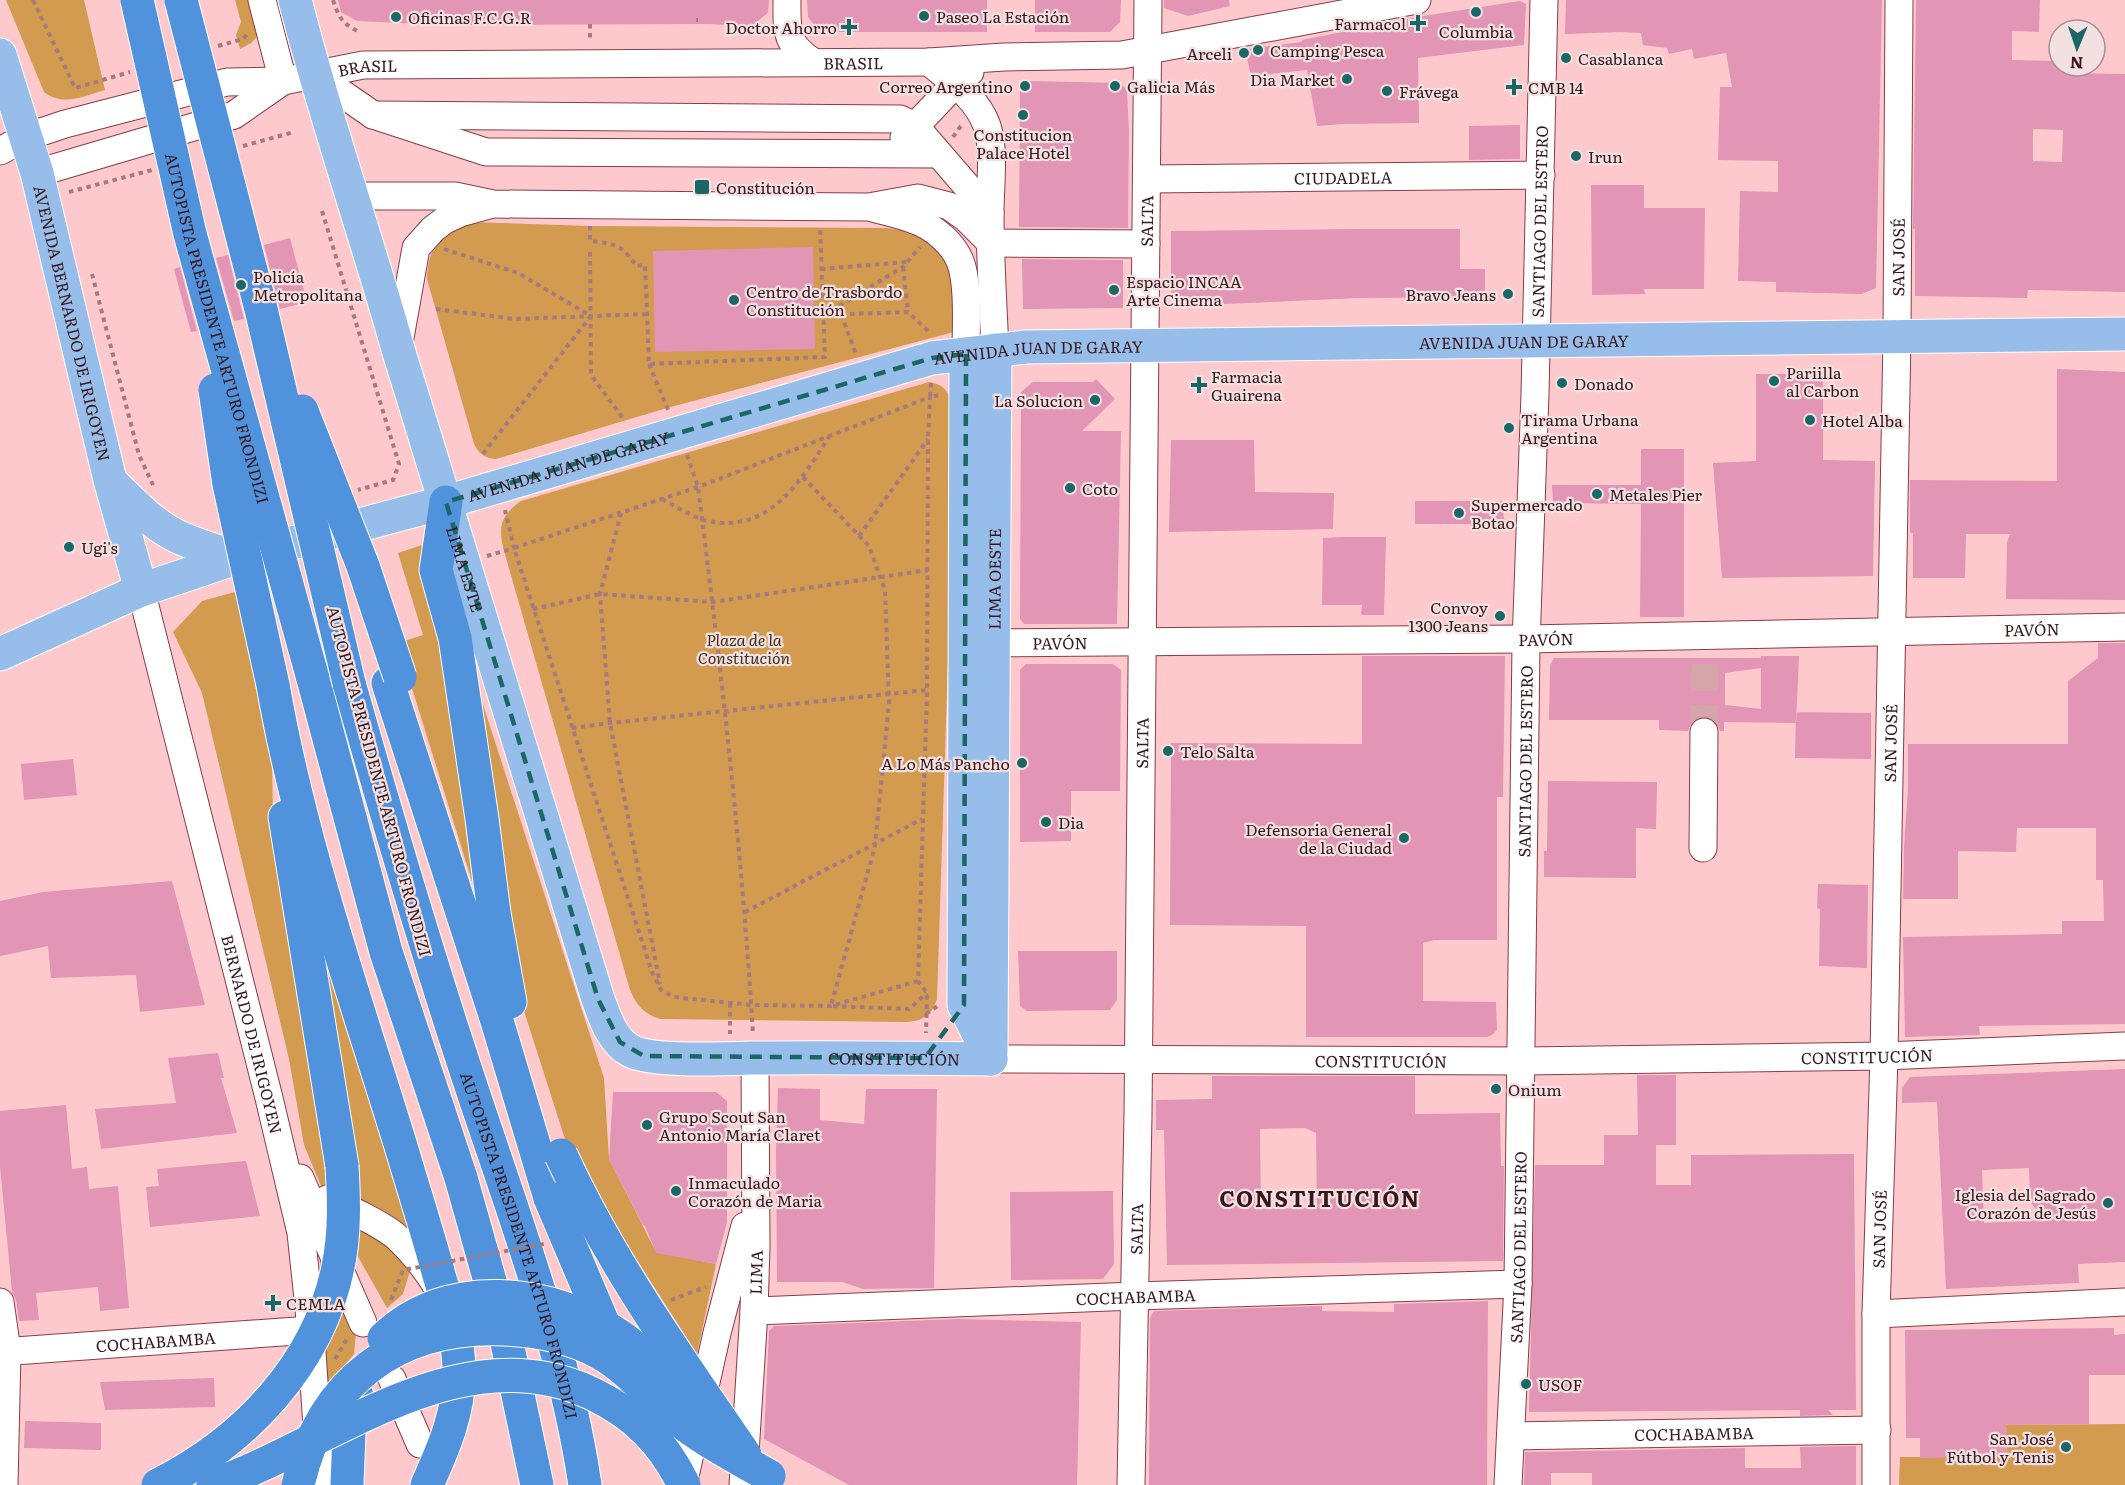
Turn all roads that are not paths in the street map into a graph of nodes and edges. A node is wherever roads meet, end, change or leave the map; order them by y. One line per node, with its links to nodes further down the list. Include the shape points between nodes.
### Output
1 (137, 0): 29 (highway, AUTOPISTA PRESIDENTE ARTURO FRONDIZI, bridge)
2 (181, 0): 32 (highway, AUTOPISTA PRESIDENTE ARTURO FRONDIZI, bridge)
3 (262, 0): 15 (street)
4 (295, 0): 15 (main road, LIMA ESTE)
5 (787, 0): 13 (street, via 787,33 795,48)
6 (1148, 0): 10 (street, SALTA)
7 (1418, 0): 10 (street, BRASIL)
8 (1544, 0): 23 (street, SANTIAGO DEL ESTERO)
9 (1899, 0): 34 (street, SAN JOSÉ)
10 (1148, 49): 12 (street, BRASIL, via 1122,55); 24 (street, SALTA)
11 (0, 55): 19 (main road, AVENIDA BERNARDO DE IRIGOYEN)
12 (988, 58): 14 (street, BRASIL); 16 (street)
13 (813, 62): 14 (street, BRASIL); 15 (street, BRASIL, via 370,65)
14 (929, 62): 16 (street, LIMA OESTE)
15 (299, 77): 17 (street); 19 (street, BRASIL, via 226,82 65,124); 22 (street, BRASIL, via 234,115); 25 (main road, LIMA ESTE)
16 (956, 83): 18 (street); 28 (street, LIMA OESTE, via 977,106 987,127 991,148)
17 (373, 115): 18 (street, via 886,118); 21 (street, via 486,152)
18 (915, 126): 20 (street); 21 (street)
19 (13, 144): 22 (main road, AVENIDA BERNARDO DE IRIGOYEN)
20 (944, 147): 21 (street); 28 (street)
21 (884, 154)
22 (38, 173): 39 (main road, AVENIDA BERNARDO DE IRIGOYEN)
23 (1541, 175): 24 (street, CIUDADELA); 35 (street, SANTIAGO DEL ESTERO)
24 (1147, 179): 31 (street, SALTA)
25 (352, 196): 26 (street, via 455,196); 37 (main road, LIMA ESTE)
26 (493, 204): 27 (street); 37 (street, via 445,220 416,248)
27 (869, 207): 30 (street, via 918,198 932,200 958,212); 38 (street, via 918,221 947,242 960,262)
28 (990, 213): 30 (street, LIMA OESTE)
29 (190, 234): 51 (highway, bridge, via 229,484); 88 (highway, AUTOPISTA PRESIDENTE ARTURO FRONDIZI, bridge, via 386,952 461,1178 506,1338)
30 (991, 243): 31 (street); 38 (street, LIMA OESTE)
31 (1146, 244): 36 (street, SALTA)
32 (261, 309): 49 (highway, bridge, via 327,473); 89 (highway, AUTOPISTA PRESIDENTE ARTURO FRONDIZI, bridge, via 349,683 428,958 549,1326 573,1416)
33 (2125, 334): 34 (main road, AVENIDA JUAN DE GARAY)
34 (1897, 335): 35 (main road, AVENIDA JUAN DE GARAY); 44 (street, SAN JOSÉ)
35 (1536, 340): 36 (main road, AVENIDA JUAN DE GARAY); 45 (street, SANTIAGO DEL ESTERO)
36 (1145, 345): 38 (main road, AVENIDA JUAN DE GARAY, via 1026,347); 47 (street, SALTA)
37 (398, 349): 40 (main road, LIMA ESTE)
38 (980, 352): 40 (main road, AVENIDA JUAN DE GARAY, via 932,358); 46 (main road, LIMA OESTE)
39 (110, 480): 41 (main road, via 162,527); 42 (main road, AVENIDA BERNARDO DE IRIGOYEN)
40 (446, 502): 41 (main road, AVENIDA JUAN DE GARAY); 54 (highway, via 436,570 455,638 498,943); 56 (main road, LIMA ESTE, via 605,1019 620,1042)
41 (236, 558): 42 (main road, AVENIDA JUAN DE GARAY)
42 (141, 590): 48 (main road, AVENIDA JUAN DE GARAY); 63 (street, BERNARDO DE IRIGOYEN)
43 (2125, 627): 44 (street, PAVÓN)
44 (1890, 631): 45 (street, PAVÓN, via 1705,647); 57 (street, SAN JOSÉ)
45 (1526, 639): 47 (street, PAVÓN); 62 (street, SANTIAGO DEL ESTERO)
46 (979, 642): 47 (street, PAVÓN); 53 (main road, LIMA OESTE); 60 (main road, LIMA OESTE)
47 (1143, 643): 61 (street, SALTA)
48 (0, 654)
49 (394, 680): 54 (highway); 90 (highway, bridge, via 550,1198)
50 (1704, 732): 52 (street)
51 (285, 752): 70 (highway); 82 (highway, bridge, via 285,822 342,1166 345,1207 338,1267 326,1307 306,1351 281,1387 233,1437)
52 (1702, 848)
53 (964, 1005): 58 (main road, via 944,1038); 60 (main road, LIMA OESTE)
54 (513, 1019): 80 (highway, bridge, via 561,1155 585,1206 662,1332)
55 (2125, 1046): 57 (street, CONSTITUCIÓN)
56 (636, 1053): 59 (main road, CONSTITUCIÓN)
57 (1884, 1056): 62 (street, CONSTITUCIÓN); 72 (street, SAN JOSÉ)
58 (925, 1058): 59 (main road, CONSTITUCIÓN); 60 (main road, CONSTITUCIÓN)
59 (743, 1059): 65 (street, LIMA)
60 (991, 1059): 61 (street, CONSTITUCIÓN)
61 (1138, 1060): 62 (street, CONSTITUCIÓN); 67 (street, SALTA)
62 (1521, 1061): 66 (street, SANTIAGO DEL ESTERO)
63 (270, 1098): 64 (street); 73 (street, BERNARDO DE IRIGOYEN, via 301,1233)
64 (299, 1174): 70 (street, via 324,1197 400,1239 432,1278); 74 (street)
65 (755, 1184): 71 (street, LIMA); 91 (street)
66 (1518, 1284): 67 (street, COCHABAMBA); 78 (street, SANTIAGO DEL ESTERO)
67 (1135, 1296): 71 (street, COCHABAMBA); 92 (street, SALTA)
68 (0, 1302): 75 (street)
69 (2125, 1302): 72 (street)
70 (449, 1308): 87 (highway, via 458,1353 457,1406)
71 (754, 1311): 80 (street, LIMA)
72 (1876, 1314): 77 (street, SAN JOSÉ)
73 (311, 1330): 75 (street, COCHABAMBA); 85 (street, BERNARDO DE IRIGOYEN)
74 (367, 1335): 80 (highway, bridge, via 463,1298 521,1299 565,1309 634,1346); 86 (highway, via 375,1349 358,1391 349,1433)
75 (4, 1351): 81 (street)
76 (392, 1379): 79 (street)
77 (1877, 1430): 78 (street, COCHABAMBA); 94 (street, SAN JOSÉ)
78 (1511, 1436): 93 (street, SANTIAGO DEL ESTERO)
79 (420, 1444)
80 (760, 1475): 84 (highway, bridge, via 688,1427 599,1352 534,1332 481,1328 422,1338 389,1354 355,1378 324,1420)
81 (4, 1485)
82 (158, 1485)
83 (213, 1485): 91 (highway, bridge, via 428,1389 464,1379 506,1376 558,1382 604,1400 648,1430)
84 (298, 1485)
85 (321, 1485)
86 (347, 1485)
87 (427, 1485)
88 (537, 1485)
89 (585, 1485)
90 (672, 1485)
91 (683, 1485)
92 (1131, 1485)
93 (1508, 1485)
94 (1876, 1485)

